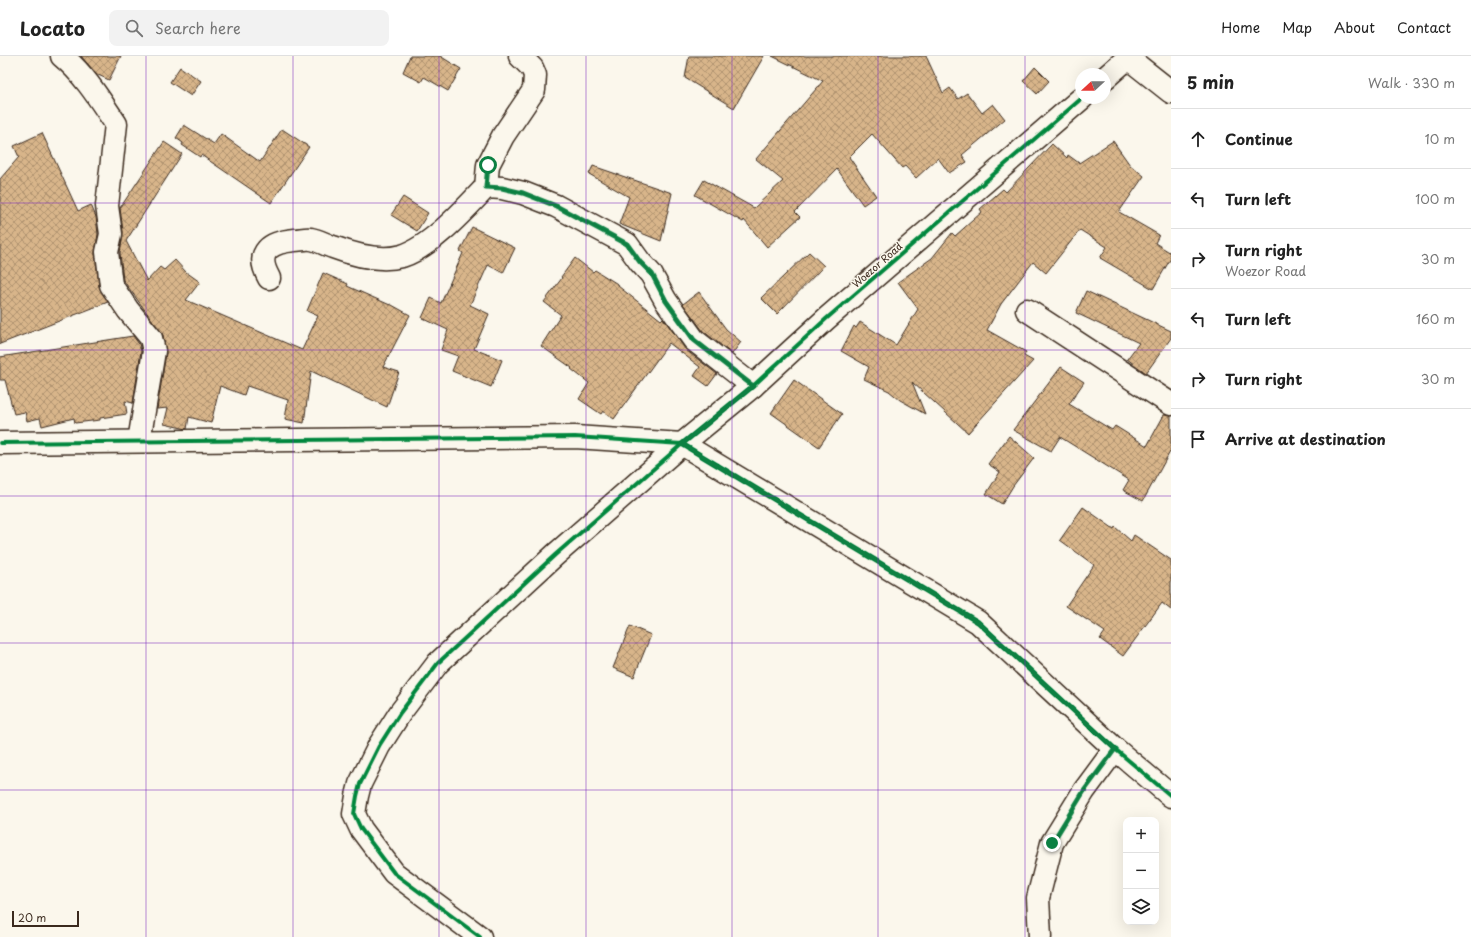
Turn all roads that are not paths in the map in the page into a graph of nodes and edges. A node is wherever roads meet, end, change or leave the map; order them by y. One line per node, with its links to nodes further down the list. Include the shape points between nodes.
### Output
1 (62, 56): 12 (street, via 87,82 116,124 107,206 111,234 107,252 111,285 151,338 154,351)
2 (520, 56): 7 (street, via 532,68 534,90 503,136 488,165)
3 (1129, 57): 4 (street); 5 (street)
4 (1111, 73)
5 (1171, 92)
6 (1075, 104): 10 (street, Woezor Road, via 826,319)
7 (486, 187): 8 (street, via 441,232 402,256 380,258 348,253 310,239 290,241 270,246 264,254 264,270); 10 (street, via 523,193 556,206 627,244 652,274 666,301 694,340)
8 (268, 278)
9 (1027, 310): 11 (street)
10 (753, 386): 14 (street, Woezor Road)
11 (1171, 404)
12 (139, 441): 13 (street); 14 (street, via 575,437)
13 (0, 444)
14 (682, 444): 15 (street, via 978,622); 17 (street, Woezor Road, via 555,555 438,663 378,746 360,784 354,814 361,829 394,873)
15 (1115, 749): 16 (street); 18 (street, via 1084,791 1052,843 1038,898)
16 (1171, 796)
17 (480, 937)
18 (1040, 937)

